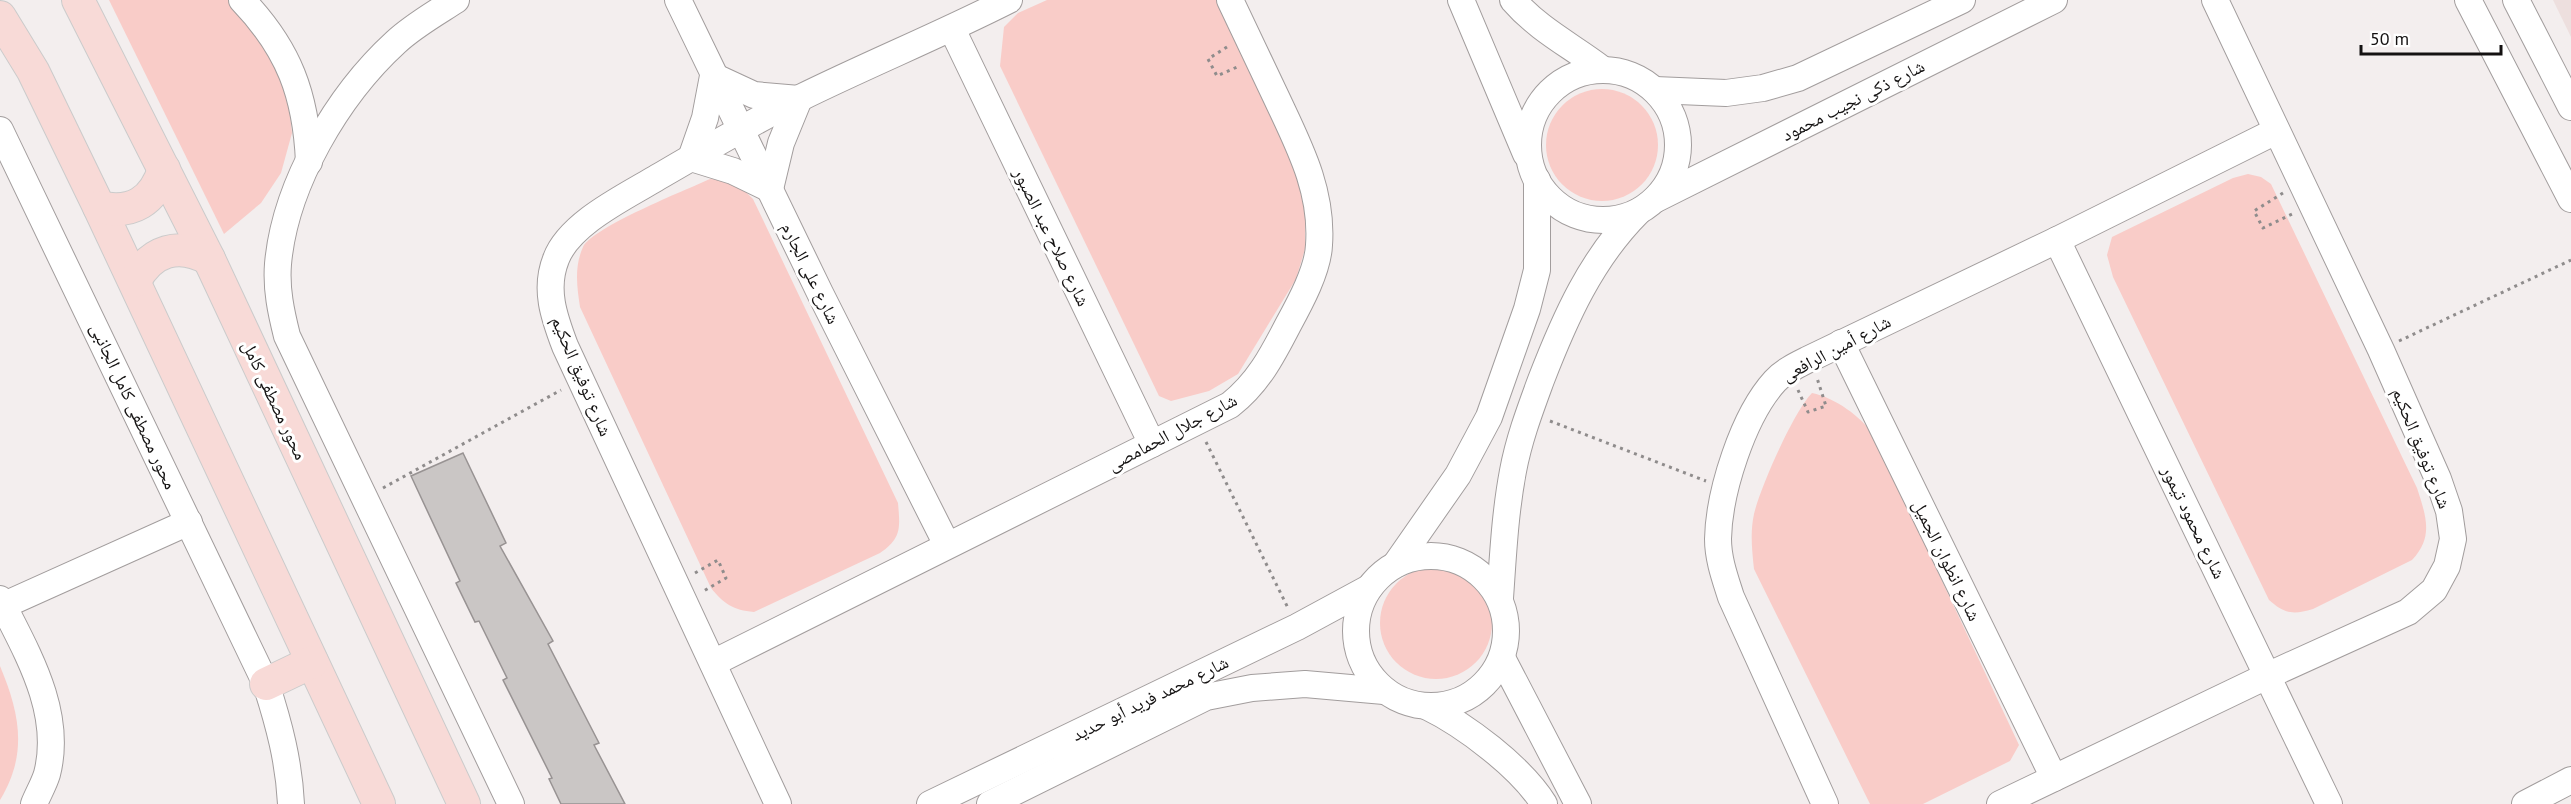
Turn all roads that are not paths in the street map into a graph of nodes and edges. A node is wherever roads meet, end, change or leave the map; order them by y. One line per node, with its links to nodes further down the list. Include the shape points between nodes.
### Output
1 (78, 0): 26 (main road, محور مصطفى كامل)
2 (242, 0): 25 (street, via 282,50 298,85 307,123)
3 (456, 0): 25 (street, via 398,40 365,72)
4 (678, 0): 17 (street, شارع على الجارم)
5 (1009, 0): 15 (street, شارع توفيق الحكيم)
6 (1230, 0): 36 (street, شارع جلال الحمامصى, via 1315,184 1319,247 1303,298 1266,367 1249,390 1230,405)
7 (1461, 0): 27 (street)
8 (1514, 0): 16 (street, via 1548,33)
9 (1962, 0): 18 (street, via 1789,80 1763,88 1726,93)
10 (2054, 0): 30 (street, شارع ذكى نجيب محمود)
11 (2215, 0): 23 (street, شارع توفيق الحكيم)
12 (2468, 0): 29 (street)
13 (2516, 0): 20 (street)
14 (0, 17): 31 (main road, via 33,71)
15 (952, 29): 19 (street, شارع توفيق الحكيم); 36 (street, شارع صلاح عبد الصبور)
16 (1602, 69): 18 (street, via 1640,79); 27 (street, via 1565,80 1549,92 1538,108 1527,144)
17 (713, 76): 19 (street, via 754,95); 22 (street, شارع على الجارم); 24 (street)
18 (1655, 90): 30 (street, via 1674,120 1678,156 1673,173)
19 (799, 99): 22 (street, شارع توفيق الحكيم); 28 (street, via 781,143)
20 (2571, 107)
21 (0, 130): 37 (street, محور مصطفى كامل الجانبى)
22 (742, 131): 24 (street, شارع توفيق الحكيم); 28 (street, شارع على الجارم)
23 (2276, 131): 32 (street, شارع أمين الرافعى); 46 (street, شارع توفيق الحكيم, via 2438,479 2453,538 2447,566 2434,590 2408,612)
24 (691, 158): 28 (street, via 733,171); 45 (street, شارع توفيق الحكيم, via 574,233 556,257 549,287 554,317 581,379)
25 (309, 162): 57 (street, via 283,231 278,266 279,301 287,336)
26 (164, 170): 31 (main road, via 152,195 141,204 113,210); 33 (main road, محور مصطفى كامل)
27 (1533, 172): 30 (street, via 1548,197 1582,217 1611,219); 39 (street, via 1537,270 1527,309 1489,417 1458,475)
28 (770, 189): 38 (street, شارع على الجارم)
29 (2571, 199)
30 (1646, 206): 41 (street, via 1620,230 1577,295 1529,413 1513,471)
31 (99, 207): 34 (main road)
32 (2057, 240): 35 (street, شارع أمين الرافعى); 46 (street, شارع محمود تيمور)
33 (209, 259): 34 (main road, via 182,249 166,251 153,257); 56 (main road, محور مصطفى كامل)
34 (135, 281): 44 (main road)
35 (1841, 343): 50 (street, شارع انطوان الجميل); 62 (street, شارع أمين الرافعى, via 1776,380 1761,400 1726,489 1718,540 1731,597)
36 (1152, 444): 38 (street, شارع جلال الحمامصى)
37 (189, 522): 42 (street); 47 (street, محور مصطفى كامل الجانبى)
38 (947, 545): 45 (street, شارع جلال الحمامصى)
39 (1396, 564): 40 (street); 41 (street, via 1419,556 1443,556 1466,564 1486,578)
40 (1369, 588): 48 (street, via 1360,605 1356,642 1371,677); 58 (street, شارع محمد فريد أبو حديد, via 1298,627)
41 (1500, 598): 43 (street, via 1506,618)
42 (1, 604): 53 (street, via 45,693 52,734 47,775)
43 (1502, 658): 49 (street, via 1493,675 1472,694 1445,705); 61 (street)
44 (312, 662): 47 (main road); 55 (main road)
45 (713, 663): 52 (street, شارع توفيق الحكيم)
46 (2269, 675): 50 (street, شارع توفيق الحكيم); 64 (street, شارع محمود تيمور)
47 (266, 684): 54 (street, محور مصطفى كامل الجانبى, via 282,734)
48 (1384, 691): 49 (street, via 1397,699); 59 (street, شارع محمد فريد أبو حديد, via 1305,684 1206,697)
49 (1426, 706): 60 (street, via 1455,720 1519,773)
50 (2054, 778): 63 (street, شارع توفيق الحكيم)
51 (2571, 780): 65 (street)
52 (778, 802)
53 (34, 804)
54 (291, 804)
55 (379, 804)
56 (464, 804)
57 (511, 804)
58 (930, 804)
59 (990, 804)
60 (1544, 804)
61 (1578, 804)
62 (1825, 804)
63 (2000, 804)
64 (2329, 804)
65 (2525, 804)

